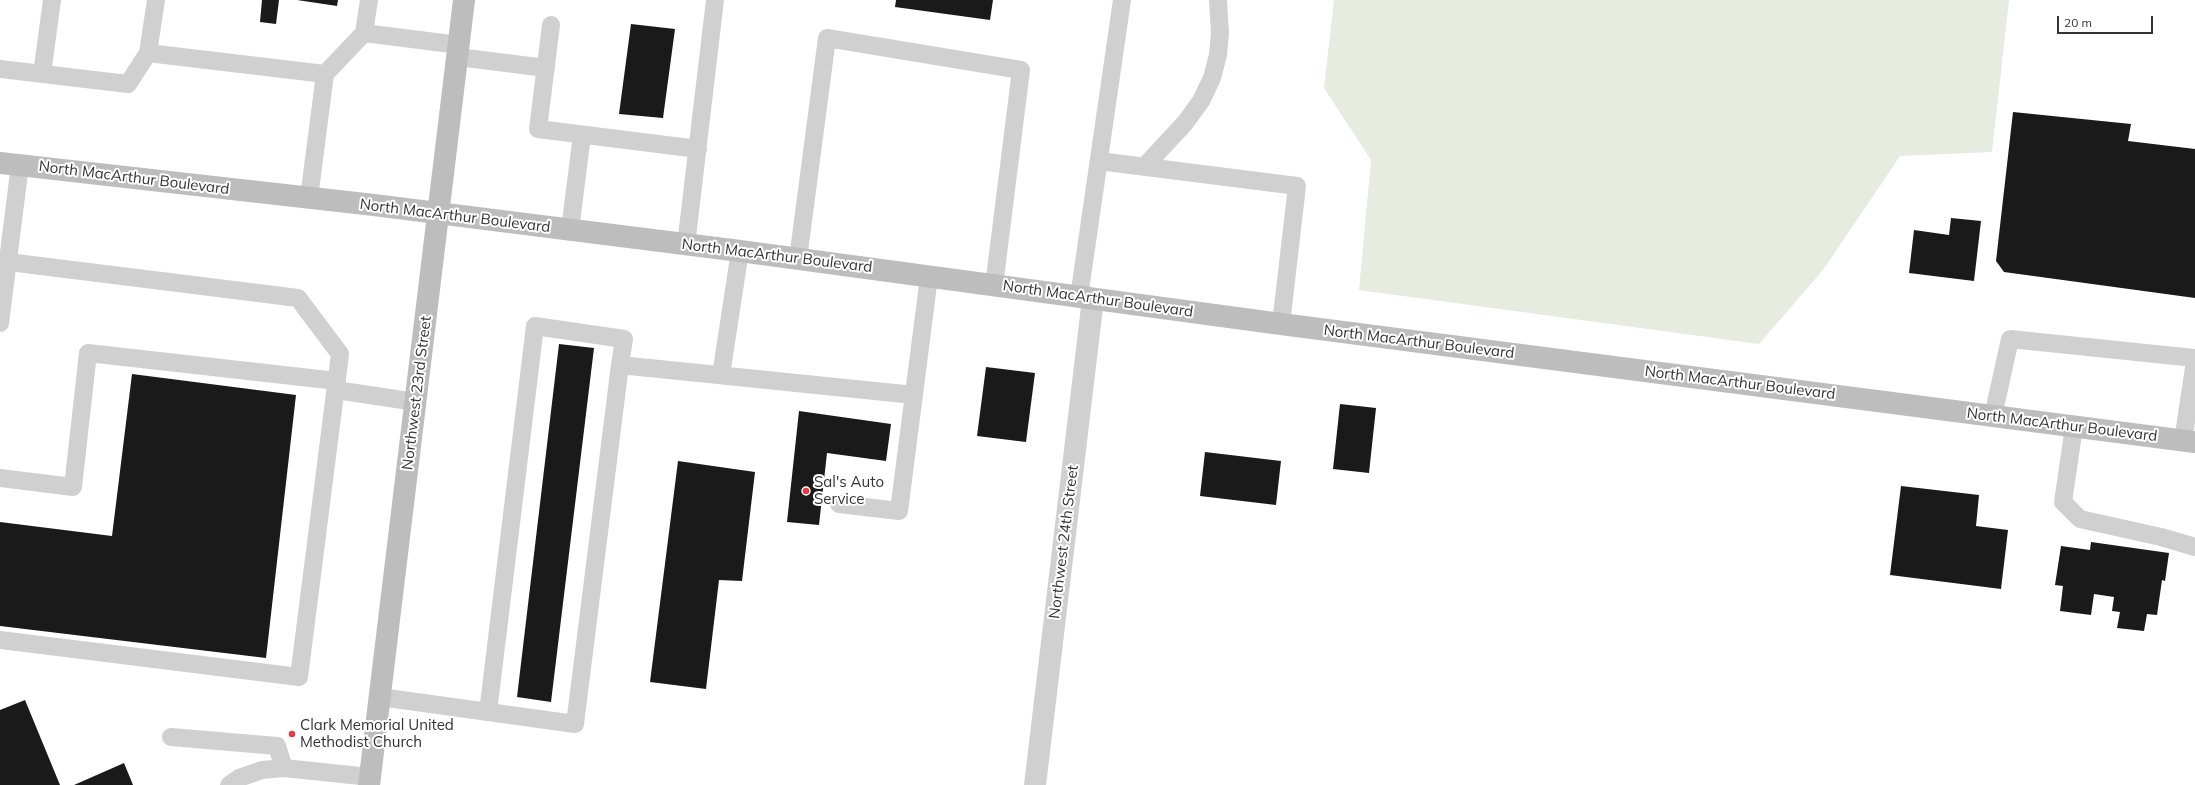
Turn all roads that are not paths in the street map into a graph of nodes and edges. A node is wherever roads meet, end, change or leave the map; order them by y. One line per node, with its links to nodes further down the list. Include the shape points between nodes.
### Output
1 (52, 0): 14 (lane)
2 (156, 0): 11 (lane)
3 (369, 0): 9 (lane)
4 (464, 0): 10 (main road, Northwest 23rd Street)
5 (715, 0): 17 (lane)
6 (1122, 0): 18 (lane)
7 (1218, 0): 20 (lane, via 1220,33 1212,78 1201,101 1185,123)
8 (551, 25): 12 (lane)
9 (364, 33): 10 (lane); 15 (lane)
10 (458, 51): 12 (lane); 22 (main road, Northwest 23rd Street)
11 (148, 53): 14 (lane, via 128,84); 15 (lane)
12 (546, 68): 16 (lane, via 538,129)
13 (0, 70): 14 (lane)
14 (42, 74)
15 (324, 74): 21 (lane)
16 (582, 135): 17 (lane); 23 (lane)
17 (698, 149): 24 (lane)
18 (1099, 161): 20 (lane); 30 (lane)
19 (10, 164): 21 (main road, North MacArthur Boulevard); 27 (lane)
20 (1144, 167): 32 (lane, via 1297,186)
21 (309, 198): 22 (main road, North MacArthur Boulevard)
22 (439, 213): 23 (main road, North MacArthur Boulevard); 39 (main road, Northwest 23rd Street)
23 (570, 230): 24 (main road, North MacArthur Boulevard)
24 (686, 245): 25 (main road, North MacArthur Boulevard)
25 (740, 251): 26 (main road, North MacArthur Boulevard); 36 (lane)
26 (798, 259): 28 (main road, North MacArthur Boulevard); 29 (lane, via 827,38 1021,70)
27 (4, 262): 31 (lane); 37 (lane, via 298,298 340,354)
28 (929, 277): 29 (main road, North MacArthur Boulevard); 38 (lane)
29 (994, 286): 30 (main road, North MacArthur Boulevard)
30 (1086, 298): 32 (main road, North MacArthur Boulevard); 53 (street, Northwest 24th Street)
31 (0, 323)
32 (1281, 324): 40 (main road, North MacArthur Boulevard)
33 (2195, 358): 40 (lane, via 2010,339)
34 (2195, 361): 42 (lane)
35 (620, 365): 36 (lane); 48 (lane, via 575,724); 48 (lane, via 624,339 535,326)
36 (721, 375): 38 (lane)
37 (336, 386): 39 (lane); 43 (lane, via 88,353 72,487); 46 (lane, via 299,677)
38 (914, 395): 44 (lane, via 899,511)
39 (416, 402): 47 (main road, Northwest 23rd Street)
40 (1994, 416): 41 (main road, North MacArthur Boulevard)
41 (2074, 427): 42 (main road, North MacArthur Boulevard); 45 (lane, via 2064,502 2080,519)
42 (2189, 442)
43 (0, 478)
44 (839, 504)
45 (2195, 547)
46 (0, 640)
47 (380, 696): 48 (lane); 51 (main road, Northwest 23rd Street)
48 (488, 712)
49 (171, 737): 50 (lane, via 277,746)
50 (284, 768): 51 (lane); 52 (lane, via 262,770 239,778)
51 (370, 781)
52 (229, 785)
53 (1035, 785)

